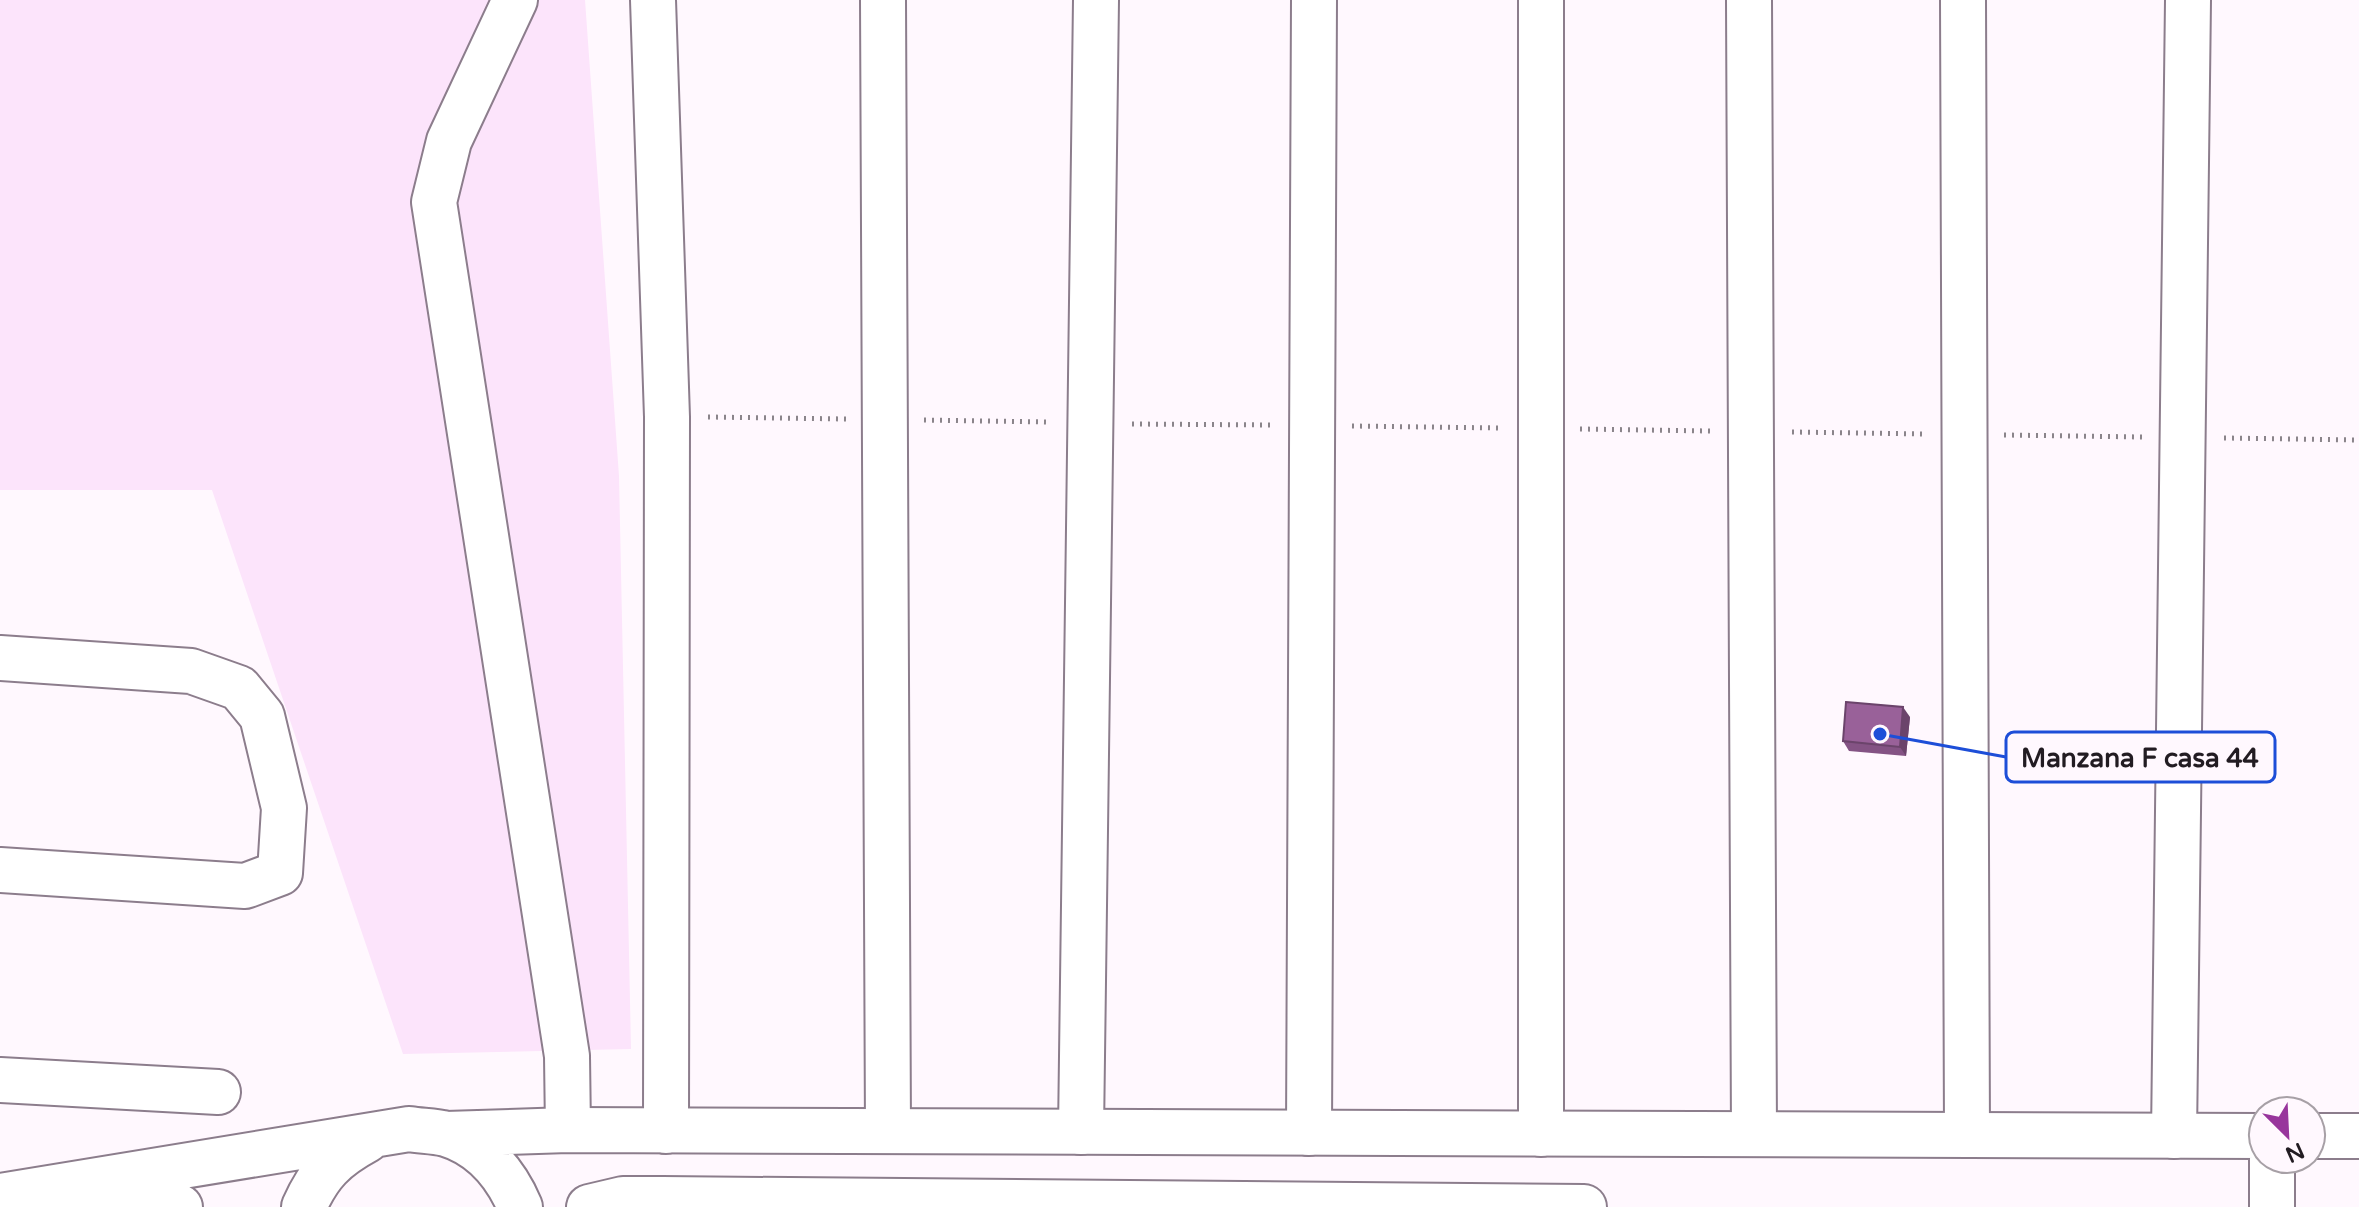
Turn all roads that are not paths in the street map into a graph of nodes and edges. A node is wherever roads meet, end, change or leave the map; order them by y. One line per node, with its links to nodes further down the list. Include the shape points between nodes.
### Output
1 (515, 0): 14 (street, via 449,141 434,202 567,1056)
2 (653, 0): 15 (street, via 667,417)
3 (883, 0): 16 (street)
4 (1096, 0): 17 (street)
5 (1314, 0): 18 (street)
6 (1541, 0): 20 (street)
7 (1749, 0): 21 (street)
8 (1963, 0): 22 (street)
9 (2188, 0): 23 (street)
10 (0, 658): 11 (street, via 191,671 239,688 262,716 284,808 280,873 245,886)
11 (0, 870)
12 (0, 1080): 13 (street)
13 (218, 1092)
14 (568, 1130): 15 (street); 19 (street)
15 (666, 1131): 16 (street)
16 (888, 1131): 17 (street)
17 (1081, 1132): 18 (street)
18 (1309, 1133): 20 (street)
19 (446, 1134): 27 (street, via 409,1129); 33 (street, via 482,1153 509,1182)
20 (1541, 1134): 21 (street)
21 (1754, 1134): 22 (street)
22 (1967, 1135): 23 (street)
23 (2174, 1136): 24 (street)
24 (2247, 1136)
25 (2327, 1136): 26 (street)
26 (2359, 1136)
27 (373, 1137): 29 (street); 32 (street, via 340,1154 315,1181)
28 (2272, 1175): 36 (street)
29 (0, 1196)
30 (0, 1203): 31 (street)
31 (180, 1207)
32 (304, 1207)
33 (520, 1207)
34 (589, 1207): 35 (street, via 623,1199)
35 (1584, 1207)
36 (2272, 1207)

